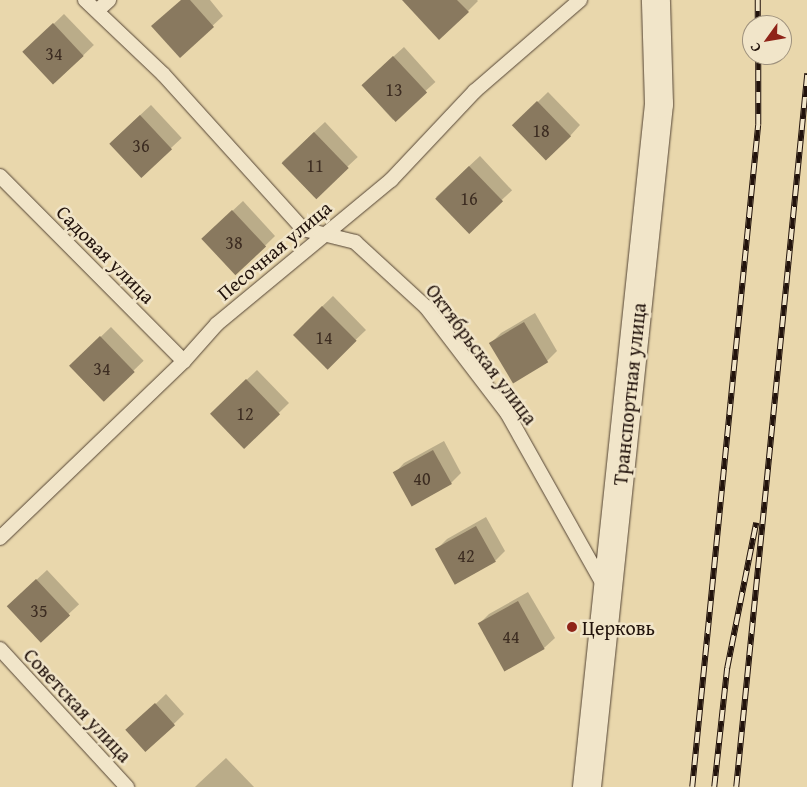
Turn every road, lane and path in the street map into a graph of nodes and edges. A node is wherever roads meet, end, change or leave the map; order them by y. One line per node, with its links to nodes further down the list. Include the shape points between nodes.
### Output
1 (85, 0): 5 (lane, Октябрьская улица)
2 (109, 0): 5 (lane)
3 (580, 0): 7 (lane, Песочная улица, via 475,90 392,180)
4 (656, 0): 10 (street, Транспортная улица, via 659,104)
5 (98, 10): 7 (lane, Октябрьская улица, via 163,74 303,229)
6 (0, 176): 8 (lane, Садовая улица)
7 (324, 234): 8 (lane, Песочная улица, via 217,324); 10 (lane, Октябрьская улица, via 355,242 426,307 506,412)
8 (184, 361): 9 (lane, Песочная улица)
9 (0, 538)
10 (607, 591): 13 (street, Транспортная улица)
11 (0, 649): 12 (lane, Советская улица)
12 (127, 787)
13 (587, 787)

